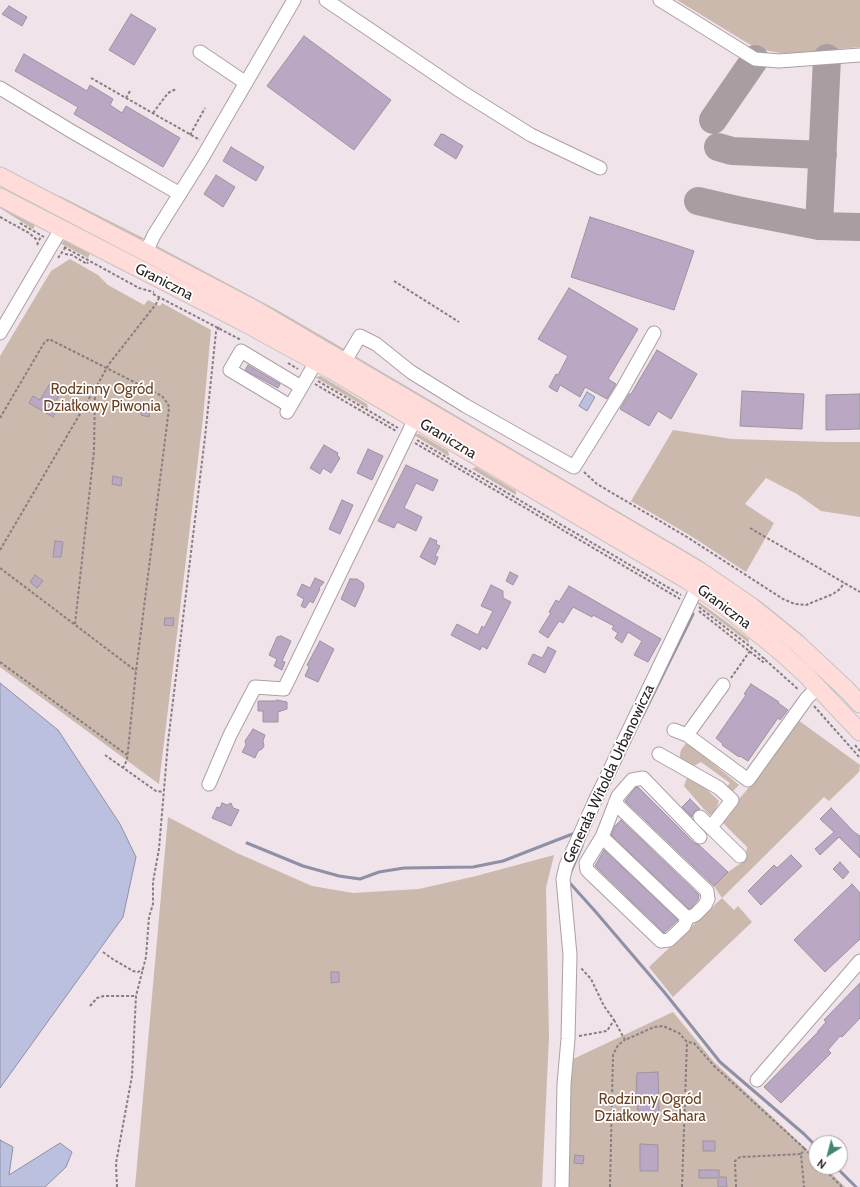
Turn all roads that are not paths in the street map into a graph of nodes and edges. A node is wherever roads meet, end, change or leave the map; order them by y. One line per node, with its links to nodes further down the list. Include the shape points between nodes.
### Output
1 (294, 0): 6 (street)
2 (326, 0): 8 (street, via 462,92 531,135)
3 (660, 0): 5 (street, via 754,59 779,61)
4 (200, 52): 6 (street)
5 (860, 55)
6 (246, 83): 10 (street)
7 (0, 88): 10 (street)
8 (600, 168)
9 (0, 176): 13 (main road, Graniczna)
10 (180, 194): 13 (street)
11 (0, 197): 12 (main road, Graniczna)
12 (60, 236): 14 (street); 17 (main road, Graniczna, via 222,321)
13 (146, 252): 16 (main road, Graniczna, via 244,303)
14 (0, 333)
15 (654, 333): 16 (street, via 574,467 417,376 376,344 360,336)
16 (345, 361): 22 (main road, Graniczna, via 706,575 751,606 798,644)
17 (309, 376): 17 (street, via 288,410 230,370 241,351); 18 (main road, Graniczna)
18 (415, 419): 19 (main road, Graniczna); 27 (street, via 284,689 255,687 230,735)
19 (692, 598): 21 (main road, Graniczna, via 767,640); 28 (street, Generała Witolda Urbanowicza)
20 (723, 684): 25 (street)
21 (818, 688): 24 (main road, Graniczna); 25 (street, via 807,698 748,780)
22 (860, 704)
23 (674, 730): 25 (street)
24 (860, 732)
25 (688, 735)
26 (659, 754): 31 (street, via 719,788 732,800)
27 (209, 784)
28 (594, 802): 29 (street); 38 (street, Generała Witolda Urbanowicza, via 566,866 563,879 570,956)
29 (614, 807): 32 (street); 33 (street, via 618,796 632,780 643,778); 35 (street, via 707,891 708,899 705,905 695,915)
30 (700, 817): 31 (street)
31 (711, 827): 34 (street)
32 (602, 836): 35 (street); 35 (street, via 586,863 587,870 661,941 669,940 684,926)
33 (700, 837)
34 (740, 856)
35 (687, 918)
36 (860, 961): 37 (street)
37 (757, 1080)
38 (562, 1187)

